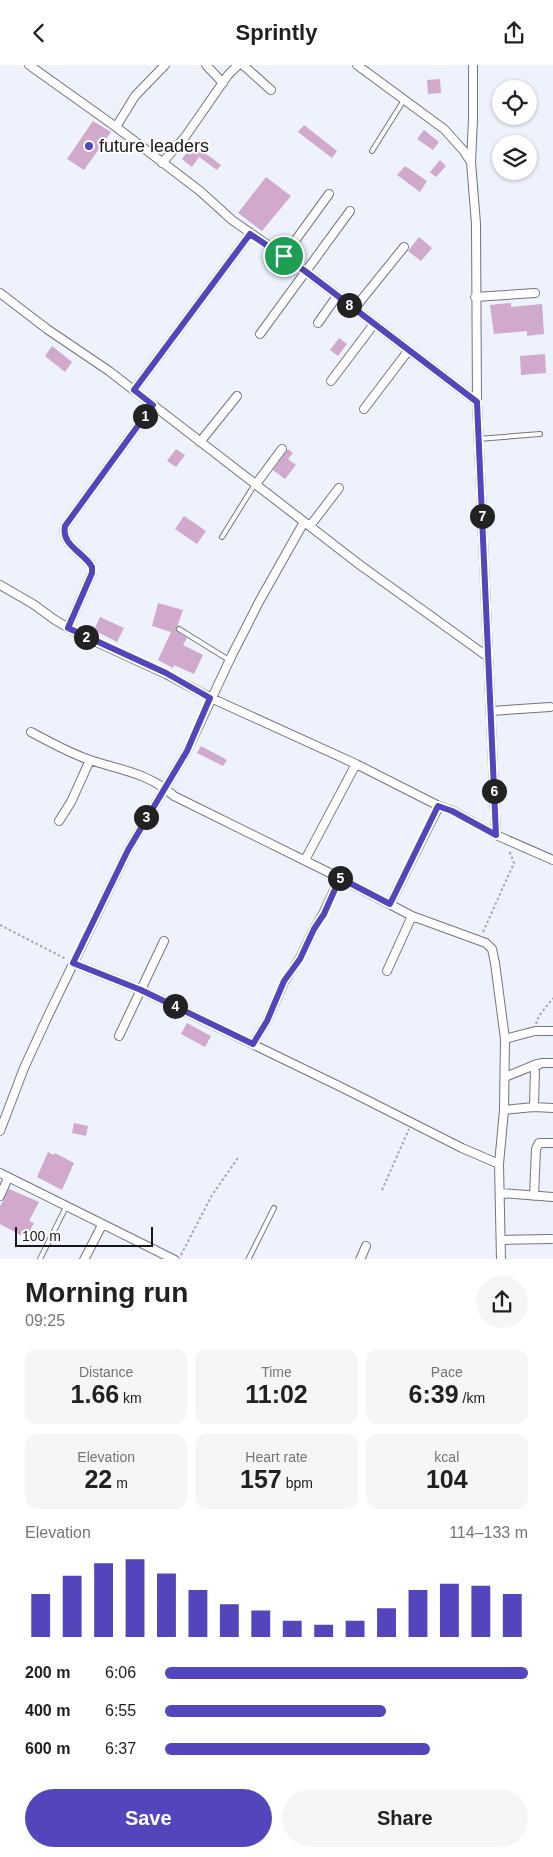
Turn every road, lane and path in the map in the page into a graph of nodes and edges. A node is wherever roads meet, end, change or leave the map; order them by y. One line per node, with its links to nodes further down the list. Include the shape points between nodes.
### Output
1 (29, 65): 11 (street)
2 (165, 65): 11 (street, via 135,96)
3 (206, 65): 8 (street)
4 (238, 65): 8 (street)
5 (243, 65): 9 (street)
6 (357, 65): 10 (street)
7 (473, 65): 13 (street)
8 (223, 83): 14 (street, via 185,137)
9 (271, 90)
10 (404, 100): 12 (lane); 13 (street, via 444,129)
11 (116, 127): 14 (street)
12 (372, 151)
13 (471, 162): 24 (street, via 476,224)
14 (162, 163): 17 (street)
15 (329, 194): 19 (street)
16 (350, 211): 20 (street)
17 (250, 234): 19 (street); 31 (street)
18 (404, 247): 25 (street)
19 (284, 256): 20 (street)
20 (305, 271): 23 (street); 28 (street)
21 (0, 293): 31 (street)
22 (535, 293): 24 (street)
23 (337, 296): 25 (street); 26 (street)
24 (475, 297): 33 (street)
25 (354, 309): 27 (street)
26 (318, 323)
27 (374, 323): 29 (street); 30 (street)
28 (260, 334)
29 (408, 351): 33 (street); 35 (street)
30 (331, 381)
31 (134, 390): 34 (street)
32 (237, 396): 38 (street)
33 (477, 402): 37 (street)
34 (153, 405): 38 (street); 45 (street, via 65,526 66,540 92,567)
35 (364, 409)
36 (540, 434): 37 (lane)
37 (478, 439): 47 (street)
38 (200, 442): 40 (street)
39 (282, 449): 40 (street)
40 (256, 484): 42 (street); 43 (lane)
41 (338, 488): 42 (street)
42 (307, 524): 47 (street); 48 (street, via 260,600)
43 (222, 537)
44 (0, 585): 45 (street)
45 (68, 628): 49 (street, via 166,673)
46 (179, 629): 48 (lane)
47 (488, 657): 51 (street)
48 (229, 660): 49 (street)
49 (210, 698): 54 (street); 55 (street)
50 (550, 707): 51 (street)
51 (492, 711): 58 (street)
52 (31, 732): 53 (street)
53 (90, 760): 55 (street, via 144,775); 57 (street)
54 (356, 764): 56 (street); 60 (street)
55 (166, 789): 60 (street, via 174,796); 68 (street, via 128,850)
56 (438, 806): 58 (street); 63 (street)
57 (59, 821)
58 (496, 835): 61 (street)
59 (507, 848): 67 (path, via 514,863)
60 (305, 860): 62 (street)
61 (553, 860)
62 (340, 878): 63 (street); 76 (street, via 324,914 284,981)
63 (390, 904): 64 (street)
64 (412, 915): 67 (street); 69 (street)
65 (0, 925): 68 (path)
66 (164, 941): 70 (street)
67 (479, 941): 75 (street, via 492,949)
68 (73, 963): 70 (street); 84 (street, via 24,1068)
69 (387, 971)
70 (141, 990): 74 (street); 76 (street)
71 (553, 998): 72 (path, via 539,1016)
72 (535, 1031): 73 (street); 75 (street)
73 (553, 1031)
74 (119, 1036)
75 (505, 1039): 79 (street)
76 (253, 1044): 83 (street)
77 (553, 1063): 78 (street)
78 (537, 1064): 79 (street); 80 (street)
79 (505, 1077): 82 (street)
80 (534, 1107): 81 (street); 82 (street)
81 (553, 1108)
82 (504, 1110): 87 (street)
83 (412, 1122): 87 (street); 90 (path)
84 (0, 1131)
85 (553, 1143): 93 (street, via 539,1143 536,1149)
86 (238, 1158): 103 (path)
87 (499, 1164): 91 (street)
88 (0, 1173): 89 (street)
89 (8, 1178): 92 (street); 95 (street)
90 (382, 1190)
91 (500, 1193): 93 (street); 99 (street)
92 (0, 1196)
93 (534, 1196): 94 (street)
94 (553, 1197)
95 (66, 1207): 97 (street); 101 (lane)
96 (274, 1208): 104 (lane)
97 (102, 1225): 102 (street); 103 (street)
98 (551, 1239): 99 (street)
99 (501, 1240): 106 (street)
100 (366, 1246): 105 (street)
101 (40, 1259)
102 (84, 1259)
103 (174, 1259)
104 (248, 1259)
105 (360, 1259)
106 (501, 1259)

